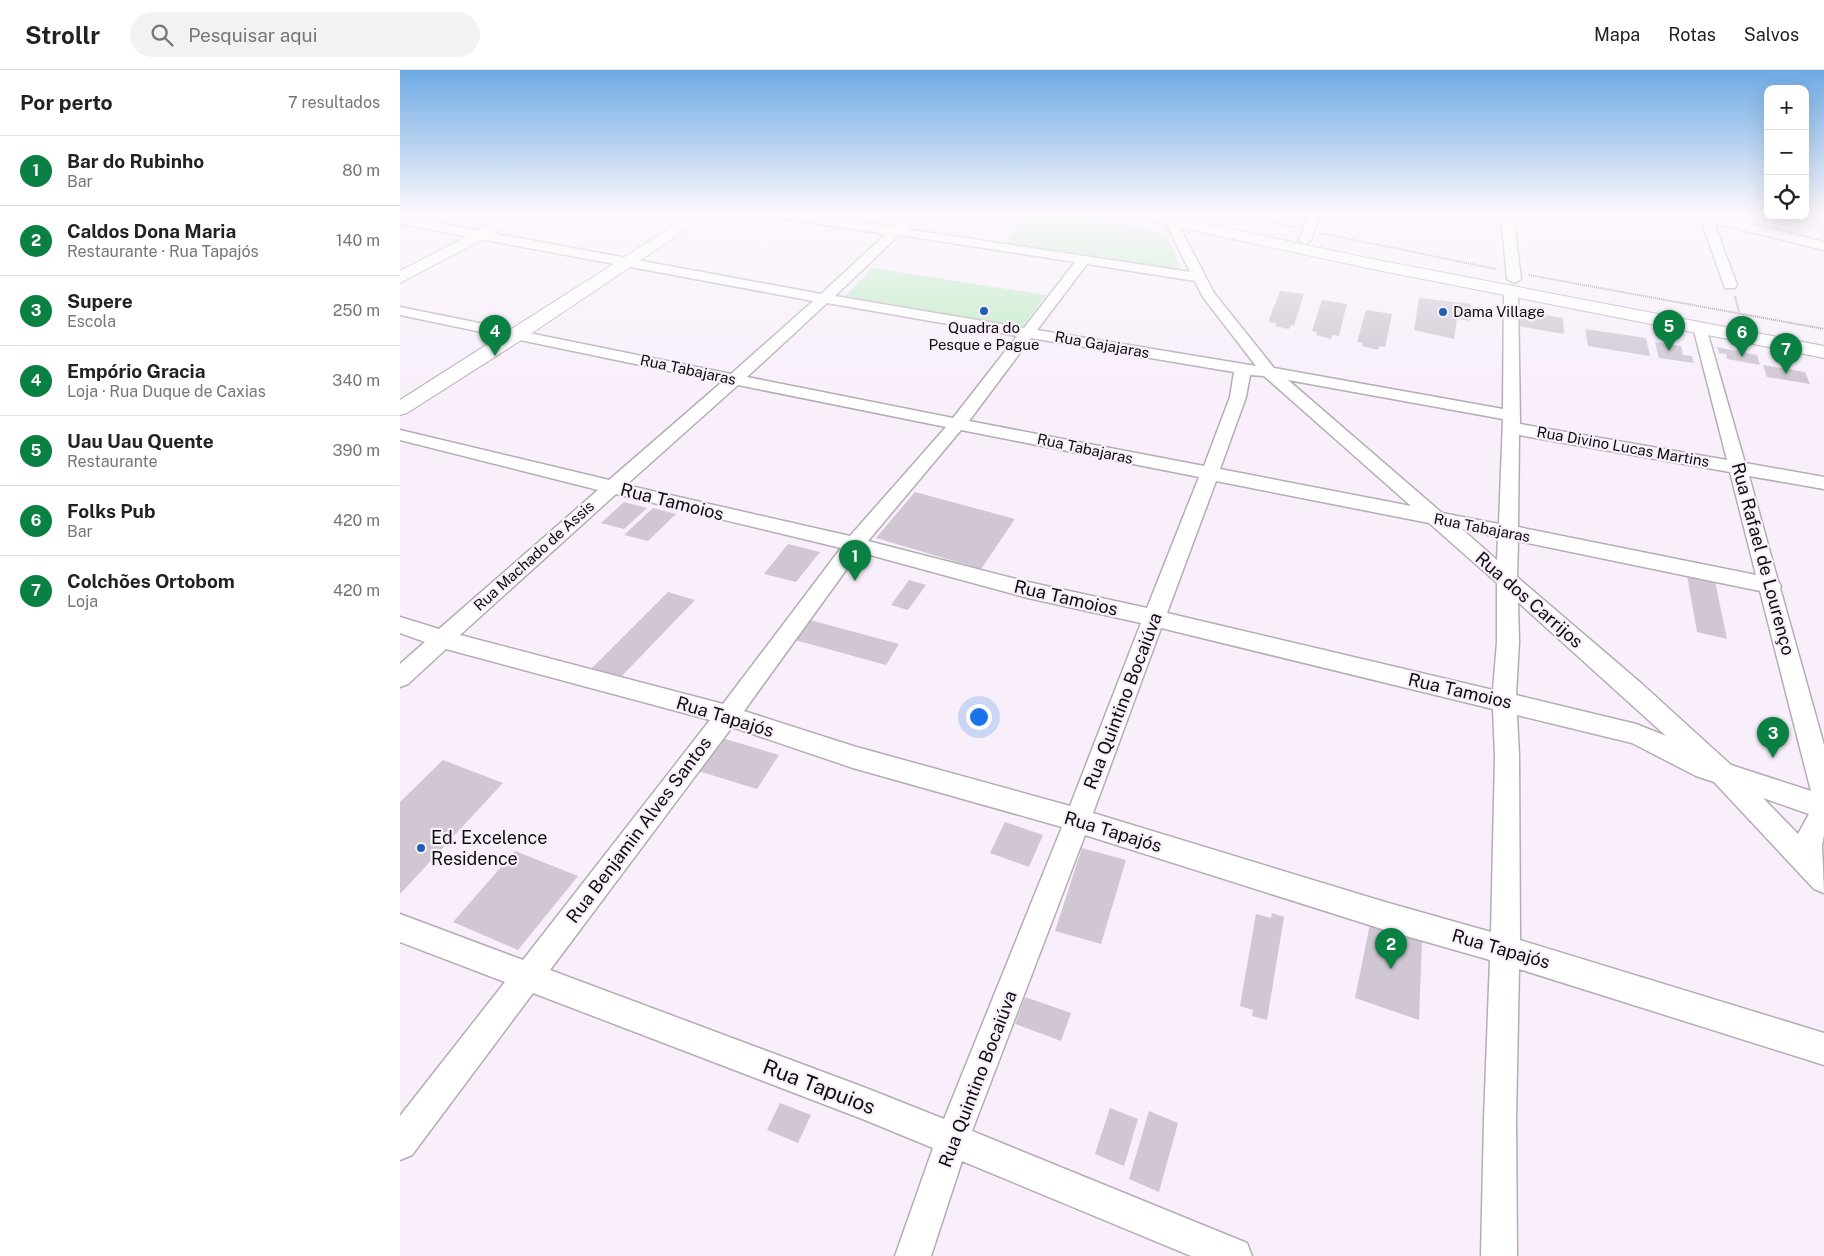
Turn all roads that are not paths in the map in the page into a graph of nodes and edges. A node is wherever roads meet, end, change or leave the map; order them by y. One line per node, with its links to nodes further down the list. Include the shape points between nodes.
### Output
1 (416, 269): 12 (main road)
2 (618, 269): 20 (main road)
3 (668, 269): 16 (street, Rua Gajajaras)
4 (857, 269): 16 (street, Rua Machado de Assis)
5 (1076, 269): 19 (street, Rua Benjamin Alves Santos)
6 (1147, 269): 13 (street)
7 (1195, 269): 13 (street, Rua dos Carrijos)
8 (1404, 269): 14 (main road)
9 (1440, 269): 14 (main road)
10 (1511, 269): 14 (street)
11 (1725, 269): 15 (street)
12 (400, 278)
13 (1199, 278): 24 (street, Rua dos Carrijos)
14 (1512, 285): 18 (main road); 21 (main road); 27 (street)
15 (1732, 289)
16 (826, 299): 19 (street, Rua Gajajaras); 25 (street, Rua Machado de Assis)
17 (400, 311): 20 (street, Rua Tabajaras)
18 (1700, 327): 22 (main road); 30 (street, Rua Rafael de Lourenço)
19 (1026, 332): 23 (street, Rua Gajajaras); 28 (street, Rua Benjamin Alves Santos)
20 (517, 335): 25 (street, Rua Tabajaras); 26 (main road)
21 (1824, 340)
22 (1824, 352)
23 (1243, 369): 24 (street, Rua Gajajaras); 31 (street, Rua Quintino Bocaiúva, via 1238,397)
24 (1269, 372): 27 (street, Rua Gajajaras); 34 (street, Rua dos Carrijos)
25 (735, 380): 28 (street, Rua Tabajaras); 33 (street, Rua Machado de Assis)
26 (400, 409)
27 (1510, 421): 30 (street, Rua Divino Lucas Martins); 35 (street)
28 (958, 423): 31 (street, Rua Tabajaras); 36 (street, Rua Benjamin Alves Santos)
29 (400, 435): 33 (street, Rua Tamoios)
30 (1739, 468): 32 (street, Rua Divino Lucas Martins); 38 (street, Rua Rafael de Lourenço)
31 (1210, 475): 34 (street, Rua Tabajaras); 39 (street, Rua Quintino Bocaiúva)
32 (1824, 483)
33 (612, 487): 36 (street, Rua Tamoios); 41 (street, Rua Machado de Assis)
34 (1436, 519): 35 (street, Rua Tabajaras); 37 (street, Rua dos Carrijos)
35 (1508, 532): 37 (street); 38 (street, Rua Tabajaras)
36 (854, 544): 39 (street, Rua Tamoios, via 1028,590); 44 (street, Rua Benjamin Alves Santos)
37 (1507, 581): 43 (street, via 1508,642); 45 (street, Rua dos Carrijos)
38 (1771, 586): 46 (street, Rua Rafael de Lourenço)
39 (1154, 618): 43 (street, Rua Tamoios); 49 (street, Rua Quintino Bocaiúva)
40 (400, 625): 41 (street, Rua Tapajós)
41 (442, 639): 42 (street, Rua Machado de Assis); 44 (street, Rua Tapajós)
42 (400, 678)
43 (1504, 701): 45 (street, Rua Tamoios, via 1636,734); 52 (street, via 1507,756)
44 (727, 716): 49 (street, Rua Tapajós); 53 (street, Rua Benjamin Alves Santos)
45 (1726, 776): 47 (street, Rua Tamoios); 50 (street, Rua dos Carrijos)
46 (1824, 791)
47 (1824, 807)
48 (1824, 814): 50 (street, via 1808,837 1807,847)
49 (1077, 820): 52 (street, Rua Tapajós); 55 (street, Rua Quintino Bocaiúva)
50 (1818, 874)
51 (400, 928): 53 (street, Rua Tapuios)
52 (1505, 950): 54 (street, Rua Tapajós); 59 (street)
53 (528, 977): 55 (street, Rua Tapuios, via 866,1104); 56 (street, Rua Benjamin Alves Santos)
54 (1824, 1048)
55 (952, 1140): 57 (street, Rua Quintino Bocaiúva); 58 (street, Rua Tapuios)
56 (400, 1143)
57 (913, 1256)
58 (1234, 1256)
59 (1499, 1256)

